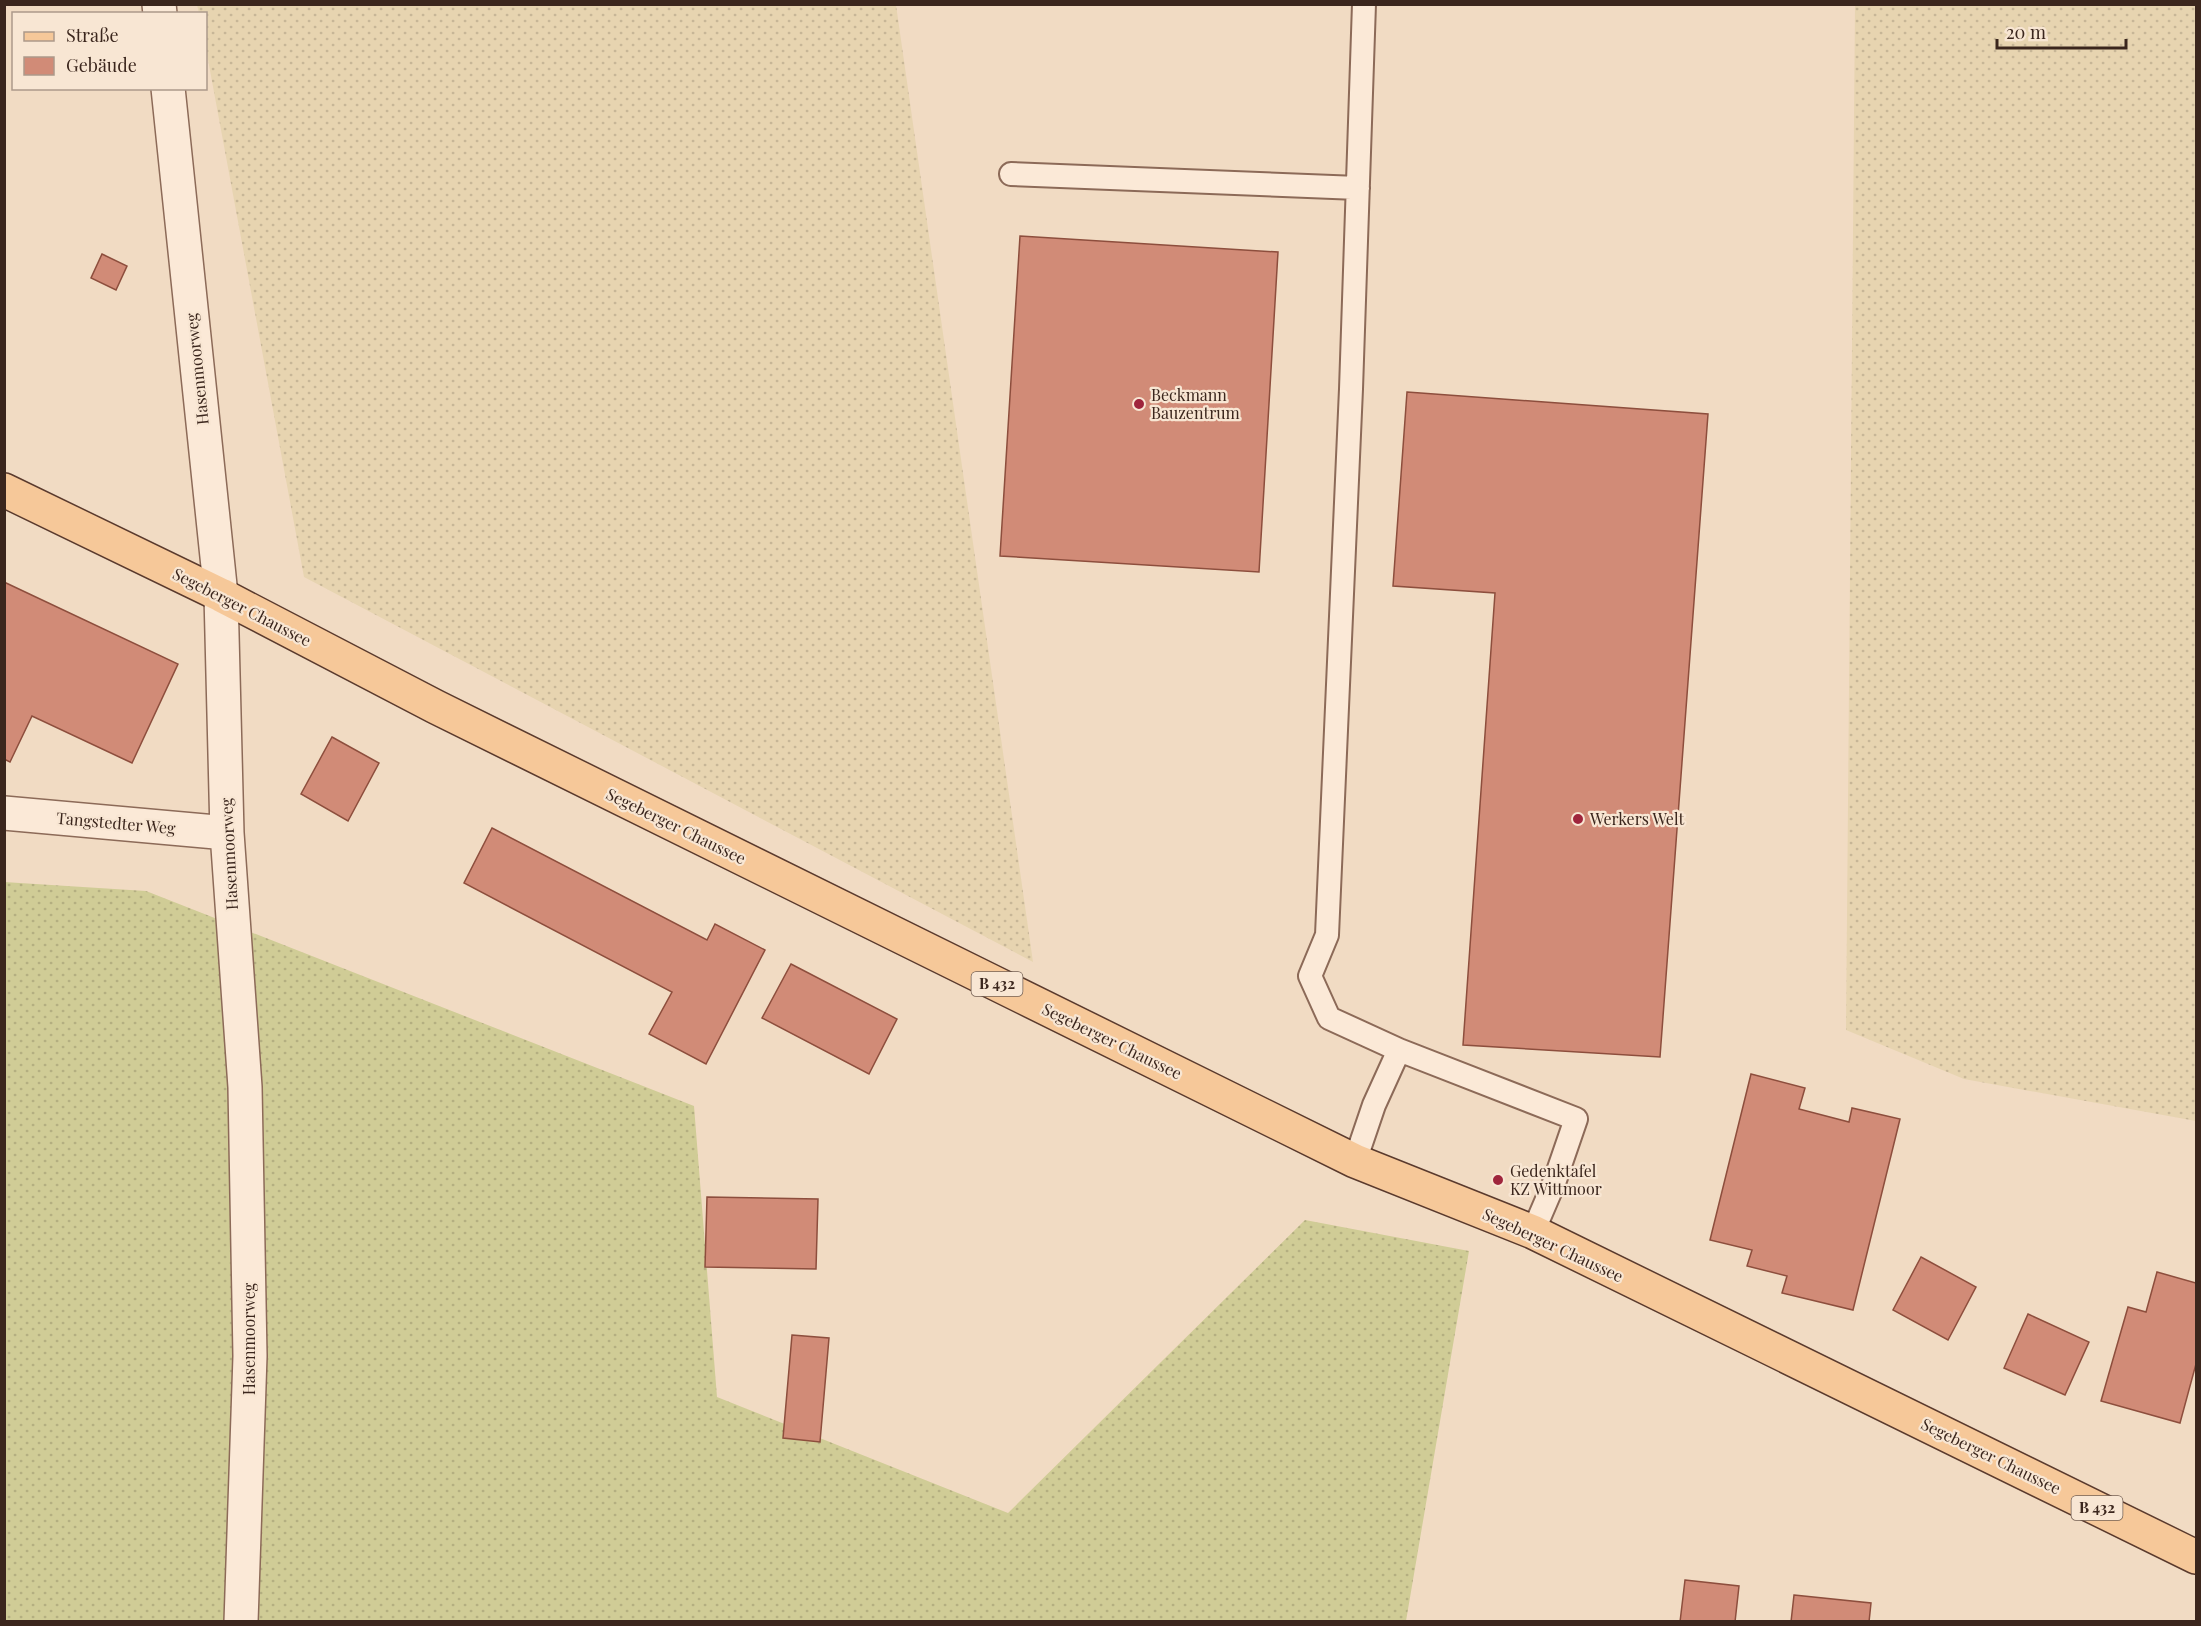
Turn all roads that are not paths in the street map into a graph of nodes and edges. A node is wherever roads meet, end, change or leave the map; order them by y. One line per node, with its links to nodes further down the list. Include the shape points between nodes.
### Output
1 (1364, 4): 4 (lane)
2 (168, 90): 6 (street, Hasenmoorweg)
3 (1011, 174): 4 (lane)
4 (1358, 188): 9 (lane, via 1327,935 1310,976 1329,1018)
5 (4, 490): 6 (main road, Segeberger Chaussee / B 432)
6 (221, 595): 8 (street, Hasenmoorweg); 10 (main road, Segeberger Chaussee / B 432, via 436,707)
7 (4, 813): 8 (street, Tangstedter Weg)
8 (227, 833): 13 (street, Hasenmoorweg, via 245,1086 250,1344)
9 (1399, 1050): 10 (lane); 11 (lane, via 1576,1119)
10 (1355, 1161): 11 (main road, Segeberger Chaussee / B 432)
11 (1533, 1232): 12 (main road, Segeberger Chaussee / B 432)
12 (2196, 1557)
13 (241, 1622)

